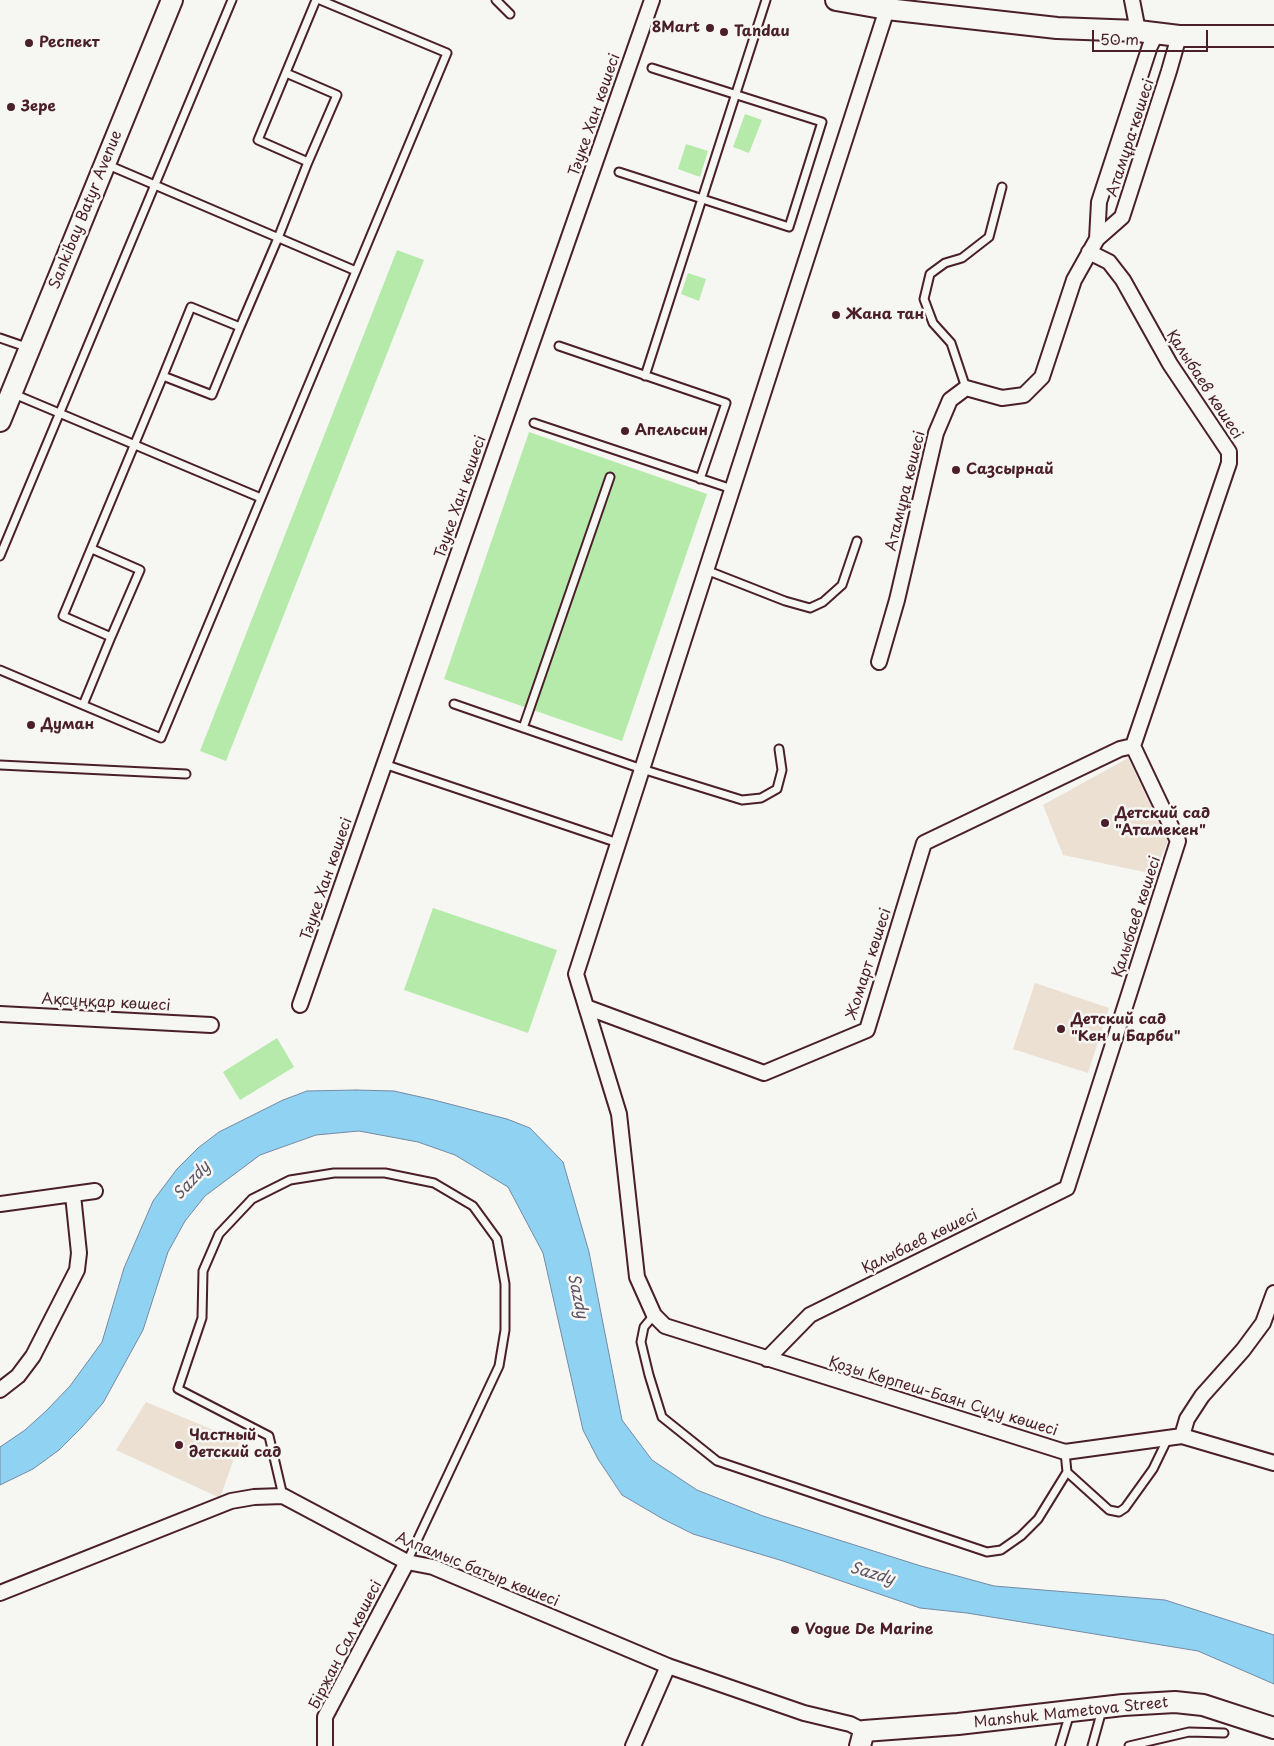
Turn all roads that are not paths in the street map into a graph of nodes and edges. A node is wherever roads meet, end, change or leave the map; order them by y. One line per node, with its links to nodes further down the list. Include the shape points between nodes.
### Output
1 (172, 0): 19 (street, Sankibay Batyr Avenue)
2 (232, 0): 21 (lane)
3 (316, 0): 16 (lane)
4 (320, 0): 27 (lane, via 447,53)
5 (496, 0): 11 (lane)
6 (652, 0): 56 (street, Тәуке Хан көшесі)
7 (766, 0): 17 (lane)
8 (836, 0): 10 (street)
9 (1132, 0): 12 (street)
10 (887, 9): 12 (street, via 1057,28); 42 (street)
11 (510, 14)
12 (1147, 32): 13 (street); 25 (street, Атамұра көшесі, via 1150,46 1099,202)
13 (1179, 36): 14 (street); 25 (street, Атамұра көшесі, via 1122,217)
14 (1274, 36)
15 (652, 68): 17 (lane)
16 (286, 73): 18 (lane, via 258,140); 18 (lane, via 337,95)
17 (736, 95): 23 (lane); 23 (lane, via 822,122 795,208 788,227)
18 (308, 162): 24 (lane)
19 (105, 164): 21 (lane); 31 (street, Sankibay Batyr Avenue)
20 (619, 172): 23 (lane)
21 (155, 185): 24 (lane); 36 (lane)
22 (1002, 187): 34 (lane, via 989,237 962,258 946,263 930,274 924,299 933,323 951,343)
23 (702, 199): 33 (lane)
24 (278, 238): 27 (lane); 28 (lane)
25 (1097, 239): 26 (street, Атамұра көшесі)
26 (1089, 252): 34 (street, Атамұра көшесі, via 1074,280 1042,377 1024,394 1002,398); 54 (street, Қалыбаев көшесі, via 1110,262 1170,364 1229,452 1229,464)
27 (356, 271): 43 (lane)
28 (240, 327): 32 (lane, via 212,395); 32 (lane, via 191,307)
29 (0, 338): 31 (lane)
30 (559, 346): 33 (lane)
31 (30, 348): 35 (street, Sankibay Batyr Avenue)
32 (163, 376): 39 (lane)
33 (645, 376): 41 (lane, via 726,403)
34 (966, 388): 49 (street, Атамұра көшесі, via 950,400 936,432 897,600)
35 (11, 393): 36 (lane); 37 (street, Sankibay Batyr Avenue)
36 (60, 413): 39 (lane); 46 (lane)
37 (0, 421)
38 (534, 422): 41 (lane)
39 (134, 444): 43 (lane); 45 (lane)
40 (610, 477): 53 (lane)
41 (700, 479): 42 (lane)
42 (732, 488): 47 (street)
43 (261, 498): 52 (lane, via 161,738)
44 (856, 541): 47 (lane, via 842,585 823,602 810,608)
45 (92, 549): 48 (lane, via 140,570); 48 (lane, via 63,616)
46 (0, 556)
47 (706, 570): 58 (street)
48 (111, 637): 52 (lane)
49 (879, 662)
50 (0, 670): 52 (lane)
51 (454, 704): 53 (lane)
52 (83, 705)
53 (523, 728): 58 (lane)
54 (1133, 746): 62 (street, Жомарт көшесі, via 1120,749 924,844 867,1030 764,1074); 70 (street, Қалыбаев көшесі, via 1178,840 1067,1188 810,1315)
55 (779, 749): 58 (lane, via 782,770 777,789 761,798 742,800)
56 (384, 764): 60 (lane); 61 (street, Тәуке Хан көшесі)
57 (0, 765): 59 (lane)
58 (642, 769): 60 (street)
59 (186, 774)
60 (618, 843): 62 (street, via 576,974)
61 (300, 1005)
62 (586, 1007): 69 (street, via 619,1114 637,1278)
63 (0, 1014): 64 (street, Ақсұңқар көшесі)
64 (211, 1025)
65 (96, 1191): 66 (street)
66 (73, 1195): 67 (street); 71 (street, via 79,1253 77,1270 33,1356 18,1376)
67 (0, 1204)
68 (1274, 1293): 72 (street, via 1263,1322 1202,1396)
69 (654, 1316): 70 (street, Қозы Көрпеш-Баян Сұлу көшесі, via 665,1326); 75 (lane, via 644,1327 641,1342 662,1417 717,1461 987,1552 1001,1550 1038,1519)
70 (766, 1359): 73 (street, Қозы Көрпеш-Баян Сұлу көшесі)
71 (0, 1390)
72 (1175, 1437): 73 (street, Қозы Көрпеш-Баян Сұлу көшесі); 74 (street, Қозы Көрпеш-Баян Сұлу көшесі); 75 (lane, via 1119,1512 1109,1510)
73 (1065, 1452): 75 (lane)
74 (1274, 1463)
75 (1066, 1472)
76 (283, 1496): 77 (street, Алпамыс батыр көшесі); 77 (lane, via 269,1436 178,1389 202,1318 203,1271 219,1234 252,1199 290,1180 334,1173 385,1173 434,1183 473,1206 497,1239 505,1284 505,1330 499,1366); 78 (street, Алпамыс батыр көшесі, via 231,1501)
77 (407, 1562): 79 (street, Алпамыс батыр көшесі, via 433,1566); 85 (street, Біржан Сал көшесі, via 325,1717)
78 (0, 1593)
79 (668, 1666): 84 (street, Алпамыс батыр көшесі, via 804,1713 850,1724); 86 (street)
80 (1103, 1708): 81 (street, Manshuk Mametova Street); 82 (street, Manshuk Mametova Street, via 1174,1702 1204,1705); 88 (lane)
81 (1070, 1713): 84 (street, Manshuk Mametova Street, via 958,1724); 87 (lane)
82 (1274, 1728)
83 (1224, 1732): 89 (lane, via 1189,1732)
84 (862, 1739)
85 (325, 1746)
86 (633, 1746)
87 (1060, 1746)
88 (1092, 1746)
89 (1129, 1746)

